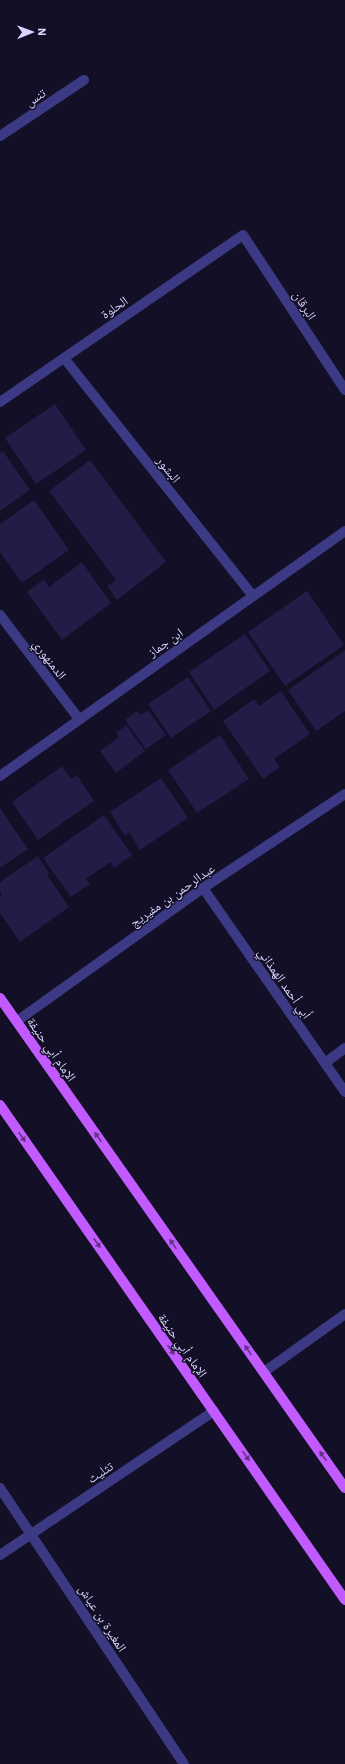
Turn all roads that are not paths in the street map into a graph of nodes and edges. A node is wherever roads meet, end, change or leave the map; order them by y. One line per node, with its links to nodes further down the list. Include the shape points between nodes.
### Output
1 (84, 80): 2 (street, تنس)
2 (0, 136)
3 (243, 235): 4 (street, الحلوة); 5 (street, البرقان)
4 (64, 358): 6 (street, الحلوة); 8 (street, البشور)
5 (345, 390)
6 (0, 402)
7 (345, 531): 8 (street, ابن جماز)
8 (253, 596): 10 (street, ابن جماز)
9 (0, 615): 10 (street, الدمنهوري)
10 (79, 719): 11 (street, ابن جماز)
11 (0, 776)
12 (345, 794): 13 (street, عبدالرحمن بن مفيريج)
13 (203, 888): 15 (street, عبدالرحمن بن مفيريج); 17 (street, أبي أحمد الهمذاني)
14 (0, 998): 15 (main road, الإمام أبي حنيفة)
15 (17, 1021): 21 (main road, الإمام أبي حنيفة, one-way to 15)
16 (345, 1048): 17 (street)
17 (324, 1063): 18 (street, أبي أحمد الهمذاني)
18 (345, 1092)
19 (0, 1105): 22 (main road, الإمام أبي حنيفة, one-way to 22)
20 (345, 1314): 21 (street)
21 (264, 1372): 24 (main road, الإمام أبي حنيفة, one-way to 21)
22 (214, 1411): 25 (street, تثليث); 27 (main road, الإمام أبي حنيفة, one-way to 27)
23 (0, 1488): 25 (street, المغيرة بن عياش)
24 (345, 1488)
25 (32, 1534): 26 (street, تثليث); 28 (street, المغيرة بن عياش)
26 (0, 1555)
27 (345, 1600)
28 (184, 1764)

